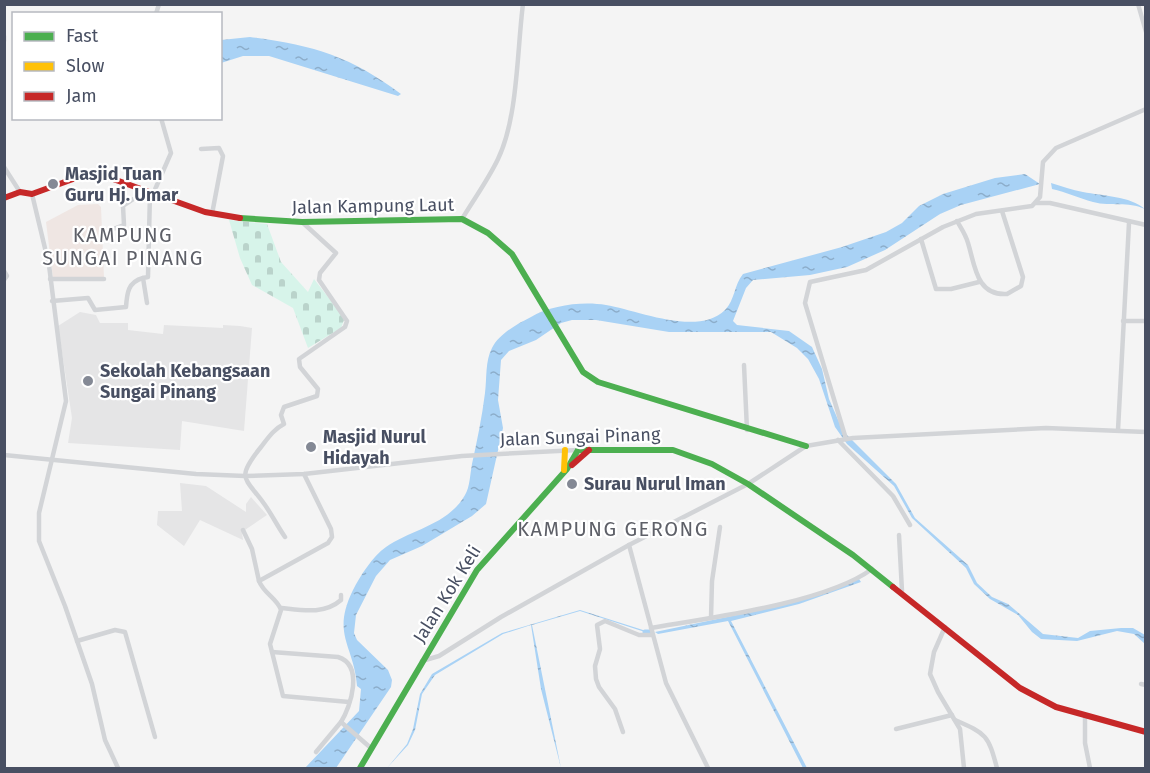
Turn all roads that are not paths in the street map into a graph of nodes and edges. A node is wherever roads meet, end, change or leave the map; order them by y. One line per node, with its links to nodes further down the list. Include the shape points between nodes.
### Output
1 (523, 4): 17 (street, via 512,105 503,145)
2 (1138, 4): 3 (street)
3 (1146, 32)
4 (4, 36): 5 (street)
5 (4, 41)
6 (1146, 109): 14 (street, via 1056,148 1043,162 1042,189)
7 (162, 120): 11 (street, via 171,153)
8 (201, 149): 16 (street, via 219,148 223,156)
9 (4, 167): 10 (street)
10 (20, 192): 12 (street, Jalan Kampung Laut); 13 (street)
11 (149, 193): 12 (street, Jalan Kampung Laut, via 102,175 73,179); 16 (street, Jalan Kampung Laut); 22 (street, via 123,206 124,225); 25 (street, via 148,277)
12 (32, 194): 26 (street, via 43,230)
13 (4, 198)
14 (1036, 203): 15 (street); 20 (street, via 1123,218)
15 (1002, 211): 18 (street); 29 (street, via 1023,282 1003,295 987,290)
16 (212, 214): 19 (street, Jalan Kampung Laut)
17 (462, 219): 19 (street, Jalan Kampung Laut); 35 (street, Jalan Kampung Laut, via 488,233 512,254 583,372 598,382)
18 (957, 221): 23 (street); 29 (street, via 968,239)
19 (302, 222): 47 (street, via 336,253 319,280 347,324 301,356 300,367 319,393 284,407 284,424 272,432 249,462)
20 (1129, 223): 21 (street); 32 (street)
21 (1146, 225)
22 (105, 232)
23 (921, 239): 29 (street, via 936,289); 38 (street, via 866,270 816,279 807,287 805,303)
24 (4, 271): 28 (street)
25 (143, 278): 30 (street, via 131,284 126,307 101,312 95,310 88,298); 31 (street)
26 (50, 279): 27 (street); 30 (street)
27 (104, 279)
28 (4, 280)
29 (979, 282)
30 (52, 301): 44 (street, via 66,401)
31 (147, 303)
32 (1124, 321): 33 (street); 36 (street)
33 (1146, 321)
34 (744, 365): 35 (street)
35 (747, 430): 39 (street, Jalan Kampung Laut)
36 (1118, 430): 37 (street); 38 (street, via 1053,428)
37 (1146, 432)
38 (842, 439): 39 (street); 49 (street, via 892,496)
39 (806, 446): 48 (street)
40 (565, 450): 41 (street, Jalan Sungai Pinang); 45 (street); 46 (street, Jalan Sungai Pinang, via 462,456)
41 (578, 450): 42 (street, Jalan Sungai Pinang); 45 (street, Jalan Kok Keli)
42 (590, 450): 45 (street); 48 (street, Jalan Sungai Pinang, via 674,450 712,464)
43 (4, 455): 44 (street, Jalan Sungai Pinang)
44 (51, 459): 47 (street, Jalan Sungai Pinang); 64 (street, via 39,513 39,541)
45 (565, 471): 66 (street, Jalan Kok Keli, via 490,552)
46 (304, 474): 47 (street, Jalan Sungai Pinang); 56 (street, via 332,537 328,543)
47 (245, 476): 53 (street)
48 (748, 484): 54 (street); 55 (street, Jalan Sungai Pinang)
49 (910, 525)
50 (720, 527): 60 (street)
51 (243, 530): 56 (street)
52 (899, 535): 57 (street)
53 (285, 537)
54 (629, 545): 62 (street); 66 (street, via 501,617 460,645)
55 (872, 569): 57 (street, Jalan Sungai Pinang); 60 (street, via 803,597)
56 (259, 581): 59 (street)
57 (902, 591): 61 (street, Jalan Sungai Pinang)
58 (341, 595): 59 (street, via 338,603 314,611)
59 (281, 608): 65 (street, via 270,640)
60 (711, 618): 62 (street)
61 (945, 627): 68 (street, Jalan Sungai Pinang, via 1020,688 1041,701); 69 (street, via 930,674)
62 (651, 628): 63 (street)
63 (652, 635): 72 (street, via 639,635 605,621 597,625 600,649 596,679 615,709); 79 (street, via 666,683)
64 (77, 641): 74 (street, via 115,630 125,632); 77 (street, via 105,739)
65 (272, 652): 67 (street, via 285,698); 67 (street, via 346,660 353,673)
66 (422, 661): 75 (street, Jalan Kok Keli)
67 (349, 702): 70 (street)
68 (1085, 717): 73 (street, Jalan Sungai Pinang); 82 (street)
69 (954, 718): 71 (street); 80 (street, via 961,734); 81 (street, via 983,733)
70 (343, 724): 75 (street); 76 (street)
71 (896, 729)
72 (623, 732)
73 (1146, 732)
74 (155, 736)
75 (370, 747): 78 (street, Jalan Kok Keli)
76 (316, 752)
77 (118, 768)
78 (360, 768)
79 (708, 768)
80 (964, 768)
81 (997, 768)
82 (1090, 768)

